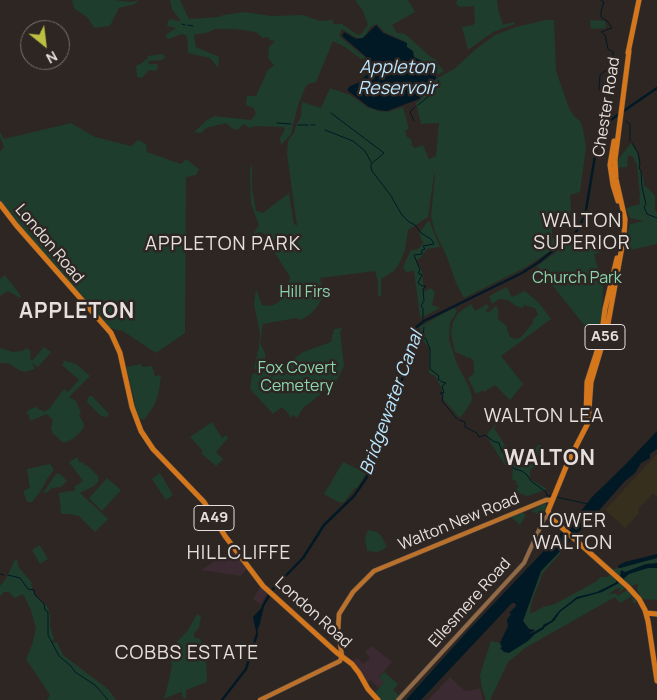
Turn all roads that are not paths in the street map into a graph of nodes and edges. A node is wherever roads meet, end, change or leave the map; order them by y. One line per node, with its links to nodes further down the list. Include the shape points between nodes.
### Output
1 (639, 0): 3 (highway, Chester Road / A56, via 620,108 614,168 626,227 607,329 591,382 588,422)
2 (0, 204): 7 (highway, London Road / A49, via 109,331 118,347 130,401 144,436 204,502 225,536 270,592)
3 (553, 498): 4 (highway, Chester Road); 7 (main road, Walton New Road, via 377,570 353,592 339,614)
4 (549, 515): 5 (highway, via 628,587); 11 (main road, Ellesmere Road, via 524,562)
5 (646, 613): 6 (highway); 8 (highway)
6 (657, 614)
7 (342, 656): 9 (main road, via 338,662); 10 (highway, London Road / A49, via 355,666)
8 (657, 681)
9 (260, 700)
10 (378, 700)
11 (398, 700)

